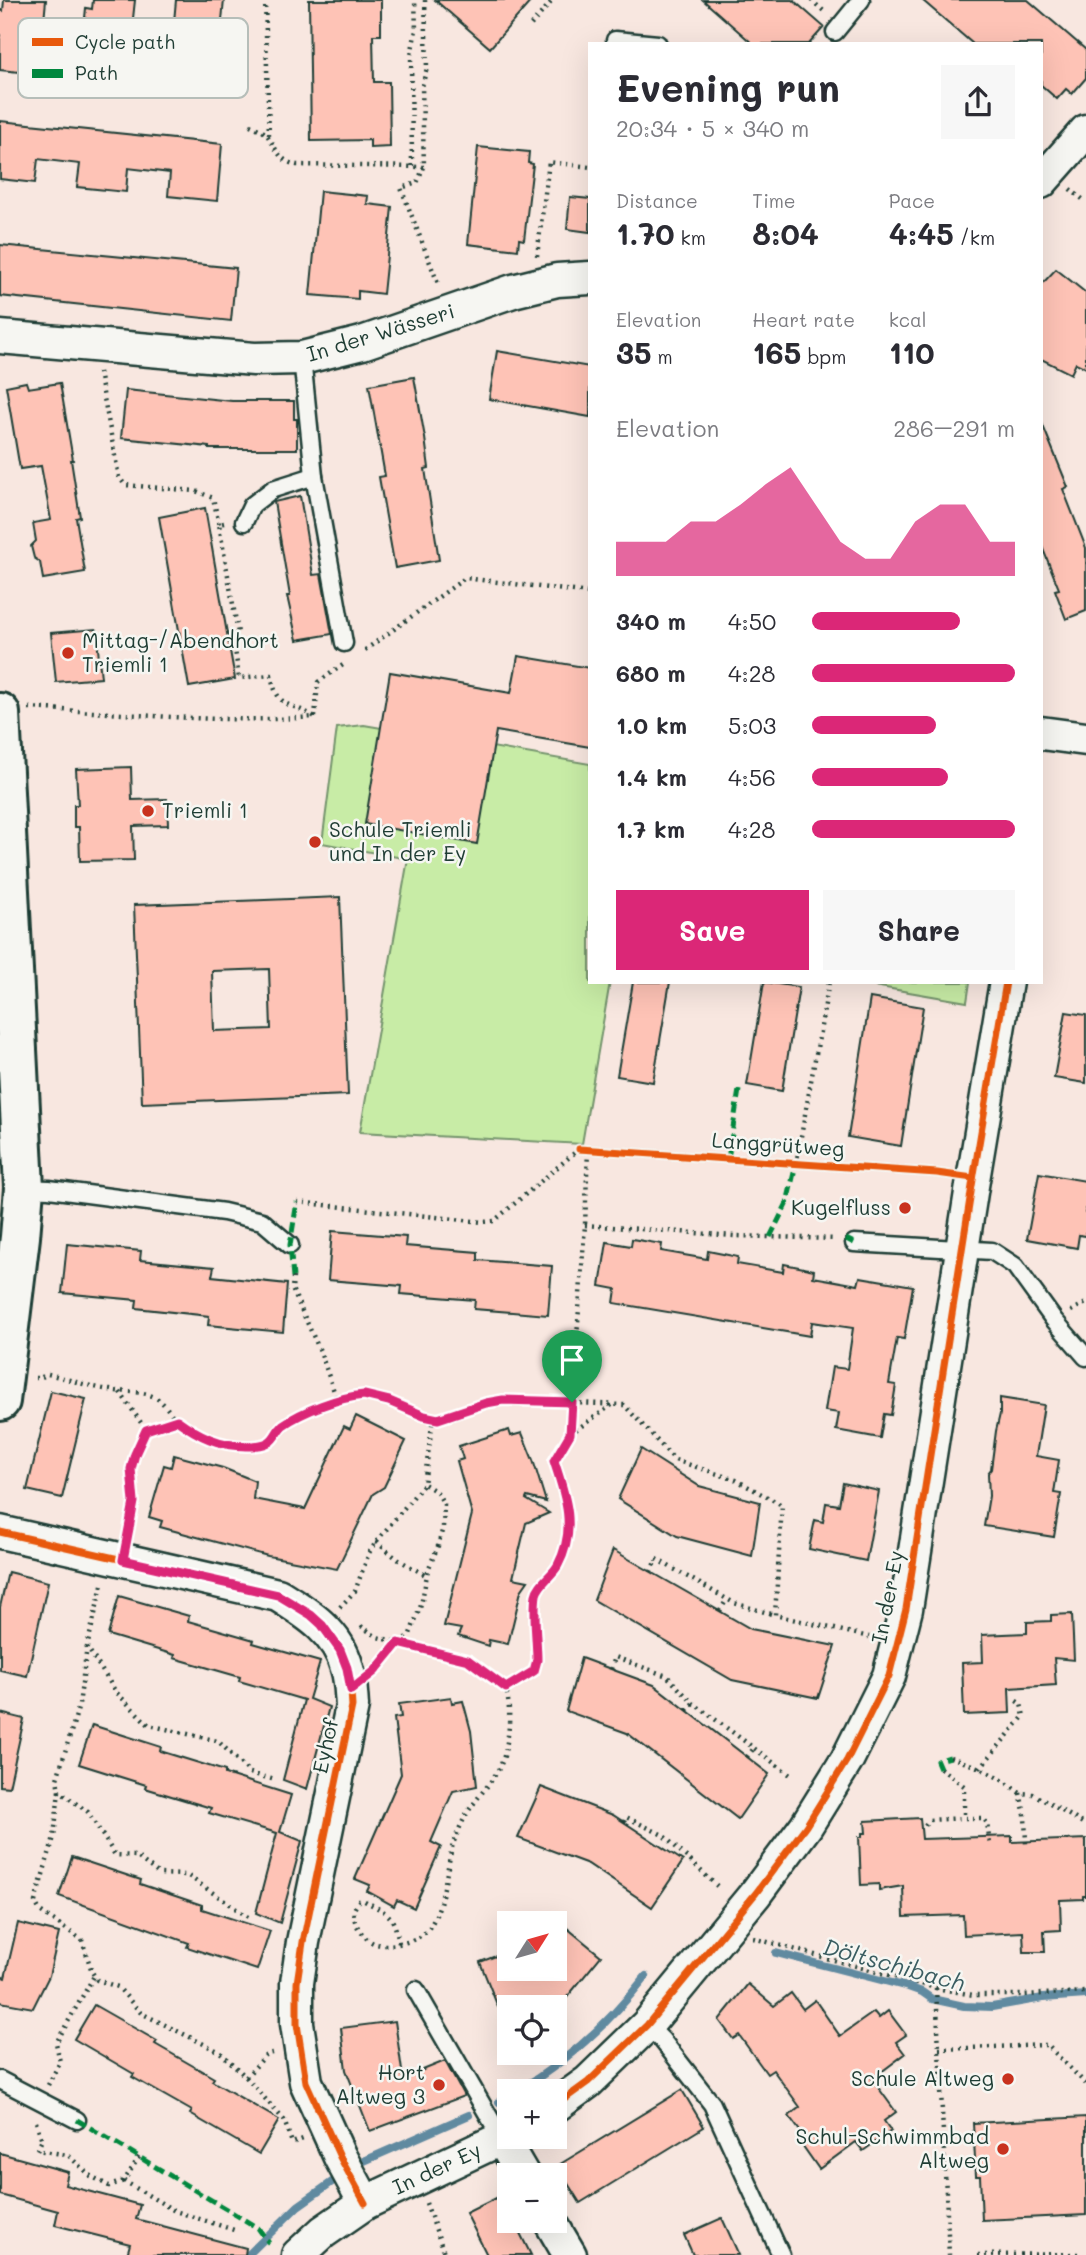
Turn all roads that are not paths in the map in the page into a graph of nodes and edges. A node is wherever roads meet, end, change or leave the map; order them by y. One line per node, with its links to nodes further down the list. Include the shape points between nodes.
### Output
1 (861, 0): 2 (lane)
2 (835, 32)
3 (615, 40): 4 (lane)
4 (636, 42)
5 (1086, 131): 6 (street)
6 (1055, 185)
7 (588, 278): 9 (street, In der Wässeri, via 513,291 362,343)
8 (0, 337): 9 (street, In der Wässeri, via 254,359)
9 (302, 358): 10 (lane)
10 (314, 476): 11 (lane, via 272,489 252,505); 12 (lane)
11 (244, 522)
12 (344, 643)
13 (14, 710): 17 (street)
14 (1043, 733): 15 (street)
15 (1086, 739)
16 (1006, 984): 20 (street, In der Ey)
17 (24, 1188): 19 (lane, via 223,1212 262,1221); 22 (street)
18 (850, 1241): 20 (lane)
19 (290, 1245)
20 (962, 1249): 21 (lane, via 992,1251 1014,1266); 25 (street, In der Ey, via 906,1609 889,1676 847,1760 806,1826)
21 (1086, 1357)
22 (1, 1393)
23 (0, 1532): 31 (street, Eyhof, via 278,1595 311,1615 329,1618 347,1668 352,1706 303,1942 297,2024 306,2082)
24 (416, 1990): 29 (lane)
25 (647, 2025): 27 (street, In der Ey); 35 (lane, via 712,2104)
26 (0, 2080): 28 (lane)
27 (567, 2097)
28 (78, 2120)
29 (497, 2122)
30 (497, 2141): 31 (street, In der Ey)
31 (365, 2203): 33 (street, In der Ey)
32 (557, 2233): 34 (street)
33 (299, 2255)
34 (570, 2255)
35 (781, 2255)

